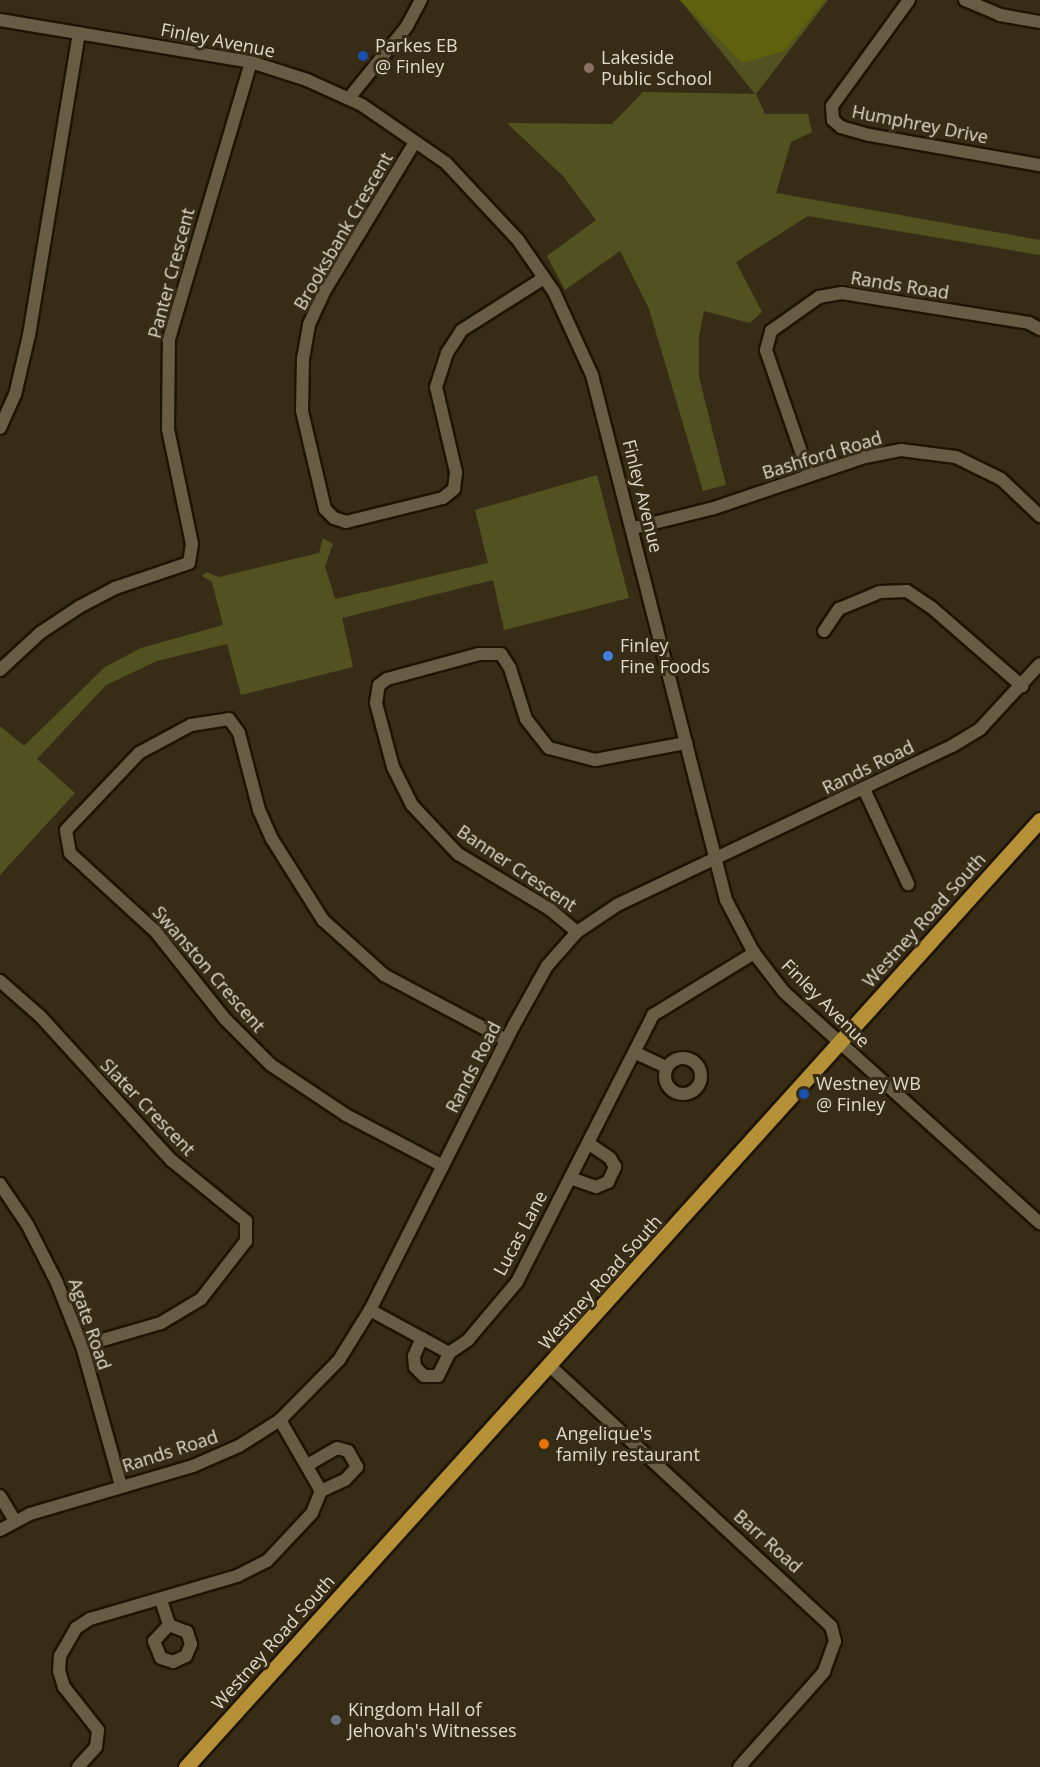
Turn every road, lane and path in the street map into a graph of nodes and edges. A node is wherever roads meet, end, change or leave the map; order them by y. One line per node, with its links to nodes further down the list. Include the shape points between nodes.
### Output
1 (421, 0): 8 (street, via 407,26)
2 (909, 0): 10 (street, Humphrey Drive, via 832,106 833,120 841,127 869,135)
3 (965, 0): 5 (street, via 1000,15)
4 (0, 20): 6 (street, Finley Avenue)
5 (1040, 22)
6 (79, 33): 7 (street, Finley Avenue); 13 (street, via 29,335 15,395)
7 (251, 62): 8 (street, Finley Avenue); 19 (street, Panter Crescent, via 169,339 168,429 192,544 189,564 115,588 80,607 40,633)
8 (349, 98): 9 (street, Finley Avenue)
9 (415, 142): 11 (street, Finley Avenue, via 446,163 481,198 518,240); 11 (street, Brooksbank Crescent, via 325,290 309,325 303,357 302,411 325,509 334,518 346,522 432,501 454,489 456,472 436,387 447,353 462,330)
10 (1040, 165)
11 (544, 278): 16 (street, Finley Avenue, via 592,375)
12 (1040, 328): 14 (street, Rands Road, via 1029,323 842,293 819,297 771,332 766,350)
13 (0, 428)
14 (809, 475): 15 (street, Bashford Road, via 874,455 901,450 928,452 956,457 1001,479); 16 (street, Bashford Road, via 714,508)
15 (1040, 516)
16 (634, 528): 21 (street, Finley Avenue)
17 (824, 632): 20 (street, via 838,609 880,592 907,591)
18 (1040, 664): 20 (street, Rands Road)
19 (0, 670)
20 (1022, 686): 22 (street, Rands Road, via 980,729)
21 (686, 743): 24 (street, Finley Avenue); 26 (street, Banner Crescent, via 596,760 549,748 526,719 510,668 501,654 479,654 387,679 379,685 376,703 390,757 412,804 458,854 551,910)
22 (864, 789): 24 (street, Rands Road); 25 (street)
23 (1040, 820): 30 (main road, Westney Road South)
24 (716, 858): 26 (street, Rands Road, via 616,905); 27 (street, Finley Avenue, via 726,900)
25 (908, 884)
26 (577, 932): 29 (street, Rands Road, via 547,966)
27 (754, 953): 30 (street, Finley Avenue, via 784,992); 31 (street, Lucas Lane, via 653,1015)
28 (0, 981): 40 (street, Slater Crescent, via 40,1016 171,1160 246,1221 246,1241 201,1299 161,1323)
29 (506, 1040): 34 (street, Rands Road); 34 (street, Swanston Crescent, via 384,975 323,920 272,840 259,810 239,733 229,719 191,726 139,753 66,830 70,853 155,931 225,1019 271,1065 346,1115)
30 (840, 1044): 37 (street, Finley Avenue); 42 (main road, Westney Road South)
31 (636, 1053): 32 (street); 33 (street, Lucas Lane)
32 (664, 1066)
33 (589, 1144): 35 (street, Lucas Lane); 35 (street, Lucas Lane, via 610,1158 615,1167 608,1182 596,1187)
34 (443, 1166): 38 (street, Rands Road)
35 (570, 1178): 41 (street, Lucas Lane, via 517,1282 468,1340)
36 (0, 1184): 40 (street, Agate Road, via 27,1224 57,1283)
37 (1040, 1223)
38 (370, 1310): 39 (street); 43 (street, Rands Road, via 339,1360)
39 (422, 1338): 41 (street); 41 (street, Lucas Lane, via 414,1356 415,1367 424,1376 438,1376)
40 (82, 1346): 45 (street, Agate Road)
41 (449, 1353)
42 (550, 1366): 53 (main road, Westney Road South); 54 (street, Barr Road, via 831,1626 835,1641 824,1672)
43 (280, 1420): 44 (street); 45 (street, Rands Road, via 238,1446 193,1466)
44 (308, 1465): 46 (street); 46 (street, via 338,1448 348,1450 357,1467 345,1480)
45 (121, 1486): 48 (street, Rands Road)
46 (321, 1491): 50 (street, via 312,1513 267,1561 237,1576)
47 (0, 1496): 48 (street)
48 (15, 1521): 49 (street, Rands Road)
49 (0, 1530)
50 (160, 1600): 51 (street); 52 (street, via 90,1619 76,1628 60,1656 64,1687 98,1730 96,1747)
51 (169, 1625)
52 (78, 1767)
53 (186, 1767)
54 (739, 1767)

